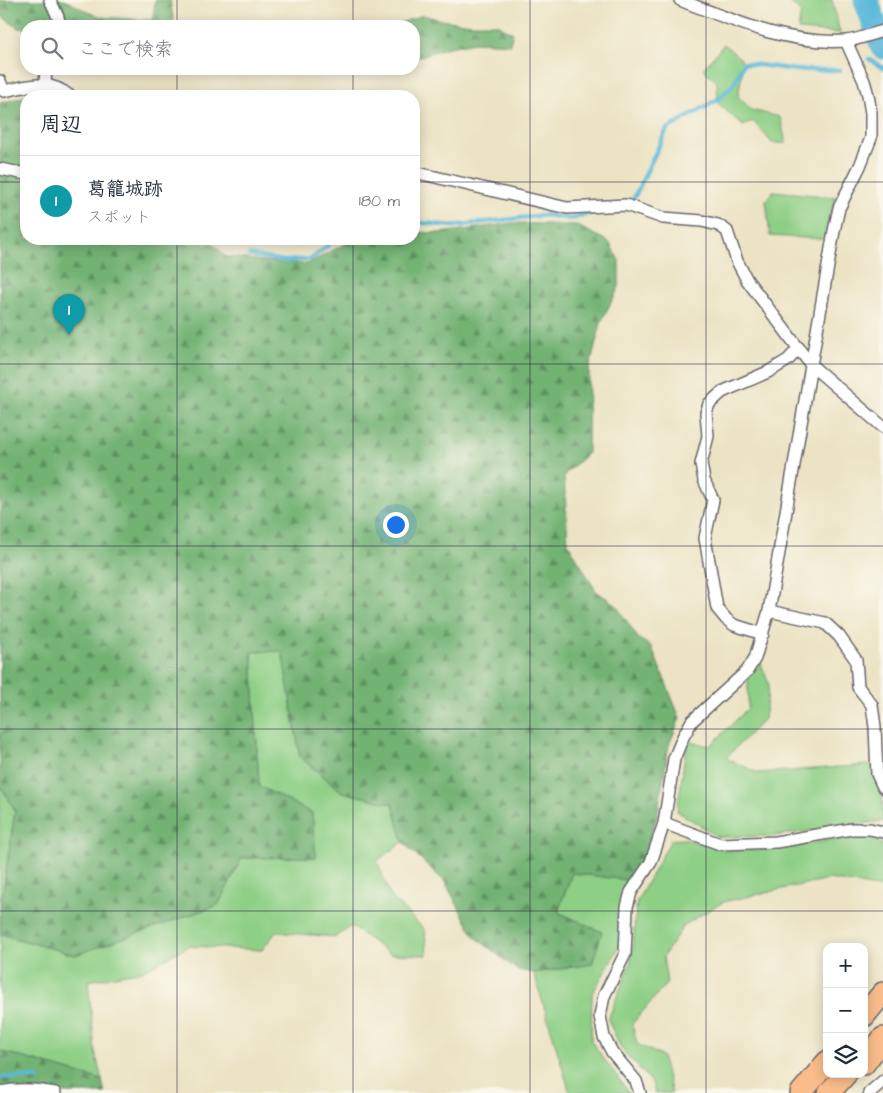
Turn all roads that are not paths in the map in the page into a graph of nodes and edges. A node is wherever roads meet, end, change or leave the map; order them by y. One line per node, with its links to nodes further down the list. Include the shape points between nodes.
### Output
1 (50, 0): 3 (street)
2 (680, 0): 5 (street, via 779,35 801,40)
3 (59, 20)
4 (883, 31): 5 (street)
5 (849, 40): 14 (street, via 868,95 871,138 839,208)
6 (46, 75): 8 (street)
7 (0, 82): 8 (street, via 4,91)
8 (45, 84): 9 (street)
9 (62, 90)
10 (0, 169): 11 (street)
11 (20, 173)
12 (420, 173): 13 (street, via 567,208 626,205 663,218 718,225 726,230 747,280)
13 (798, 348): 14 (street); 17 (street, via 788,360 768,372 722,392 709,404 706,413 708,436 701,464 713,500 705,538 717,608 734,626)
14 (811, 365): 15 (street); 16 (street)
15 (883, 427)
16 (769, 611): 17 (street); 18 (street, via 825,623 856,660 858,687 872,705 877,774)
17 (763, 634): 19 (street, via 756,658 747,671 692,721 683,737 674,759)
18 (883, 787)
19 (664, 823): 20 (street, via 720,844 776,842 852,829); 33 (street, via 651,862 631,892 627,907 625,954 604,996 600,1016 604,1037 636,1081)
20 (883, 832)
21 (883, 993): 22 (highway)
22 (868, 1011)
23 (883, 1032): 25 (highway)
24 (883, 1038): 26 (highway)
25 (868, 1049)
26 (868, 1059)
27 (823, 1067): 34 (highway)
28 (842, 1078): 35 (highway)
29 (854, 1078): 36 (highway)
30 (883, 1081): 37 (street)
31 (0, 1092): 32 (street, via 32,1089)
32 (55, 1093)
33 (640, 1093)
34 (801, 1093)
35 (829, 1093)
36 (843, 1093)
37 (869, 1093)

